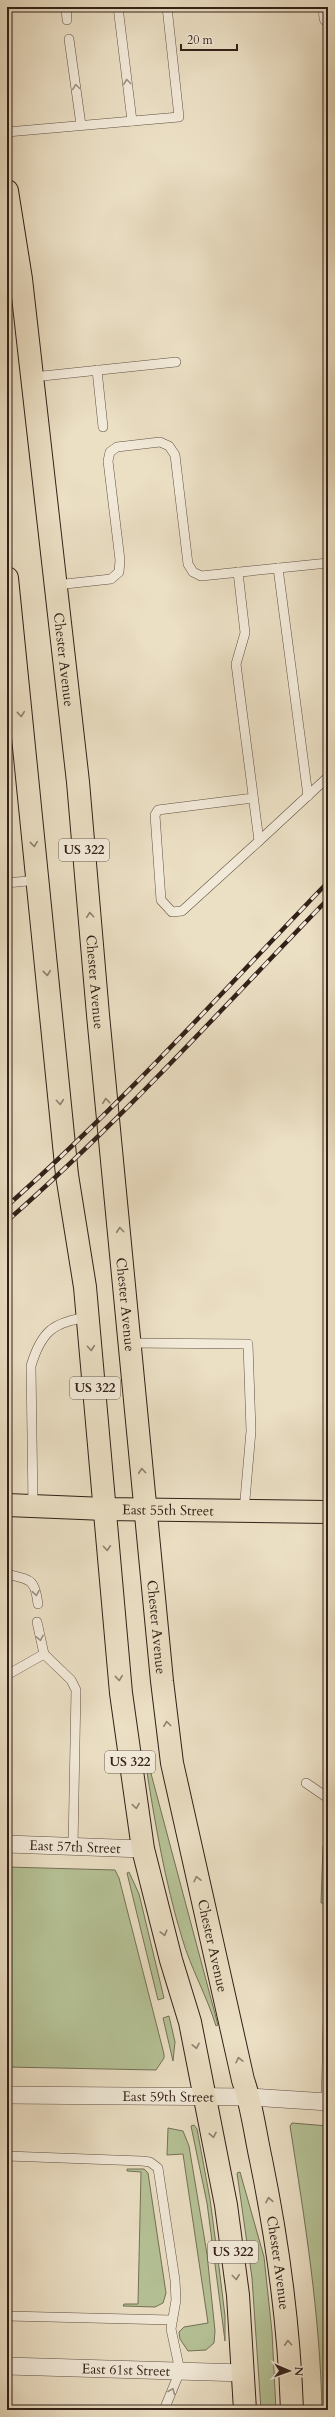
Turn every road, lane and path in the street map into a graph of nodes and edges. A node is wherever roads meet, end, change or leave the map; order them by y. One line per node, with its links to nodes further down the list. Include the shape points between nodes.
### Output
1 (66, 7): 6 (lane)
2 (118, 7): 8 (lane, one-way to 2)
3 (167, 7): 8 (lane, via 179,117)
4 (327, 7): 5 (street)
5 (328, 18)
6 (67, 20)
7 (69, 39): 9 (lane, one-way to 7)
8 (132, 121): 9 (lane)
9 (81, 125): 10 (lane)
10 (7, 132)
11 (7, 191): 14 (main road, Chester Avenue / US 322)
12 (176, 362): 13 (lane)
13 (97, 370): 14 (lane); 15 (lane)
14 (33, 377): 19 (main road, Chester Avenue / US 322)
15 (103, 427)
16 (328, 563): 17 (lane)
17 (278, 568): 18 (lane); 22 (lane)
18 (238, 572): 19 (lane, via 201,576 193,572 188,564 175,455 169,446 160,442 117,447 110,452 108,461 120,560 119,572 111,578); 23 (lane, via 245,633 236,664)
19 (56, 585): 28 (main road, Chester Avenue / US 322, one-way to 19, via 78,782)
20 (7, 587): 25 (main road, US 322, one-way to 25)
21 (328, 777): 22 (lane)
22 (308, 796): 24 (lane)
23 (253, 798): 24 (lane); 24 (lane, via 158,810 154,815 161,900 172,912 182,911)
24 (259, 841)
25 (38, 880): 26 (lane); 27 (main road, US 322, one-way to 27, via 67,1175 83,1267)
26 (7, 883)
27 (88, 1317): 30 (lane, via 69,1320 48,1331 36,1349 31,1366); 31 (main road, US 322, one-way to 31)
28 (130, 1343): 32 (main road, Chester Avenue / US 322, one-way to 28); 33 (lane, via 248,1344 251,1431)
29 (7, 1505): 30 (main road, East 55th Street)
30 (33, 1506): 31 (main road, East 55th Street)
31 (105, 1509): 32 (main road, East 55th Street); 44 (main road, US 322, one-way to 44, via 121,1693)
32 (146, 1510): 33 (main road, East 55th Street); 48 (main road, Chester Avenue / US 322, one-way to 32, via 243,2080 172,1763)
33 (244, 1511): 34 (main road, East 55th Street)
34 (328, 1512)
35 (7, 1574): 36 (lane, one-way to 36, via 29,1580 36,1588)
36 (38, 1604)
37 (37, 1622): 38 (lane, one-way to 38)
38 (44, 1654): 39 (lane); 43 (lane, via 71,1680 76,1690)
39 (7, 1675)
40 (306, 1783): 41 (lane)
41 (328, 1798)
42 (7, 1844): 43 (street, East 57th Street)
43 (73, 1847): 44 (street, East 57th Street)
44 (143, 1850): 47 (main road, US 322, one-way to 47, via 190,2022)
45 (328, 2020): 49 (lane)
46 (7, 2095): 47 (street, East 59th Street)
47 (205, 2097): 48 (street, East 59th Street); 55 (main road, US 322, one-way to 55, via 232,2246)
48 (250, 2098): 49 (street, East 59th Street); 58 (main road, Chester Avenue / US 322, one-way to 48, via 284,2298 270,2201)
49 (327, 2102)
50 (7, 2156): 52 (lane, via 142,2161 150,2162 158,2168 175,2280 176,2300)
51 (7, 2316): 52 (lane)
52 (172, 2320): 54 (lane, via 171,2329)
53 (7, 2366): 54 (street, East 61st Street)
54 (180, 2371): 55 (street, East 61st Street); 56 (lane, one-way to 54)
55 (244, 2373): 57 (main road, US 322)
56 (164, 2410)
57 (245, 2410)
58 (292, 2410)

